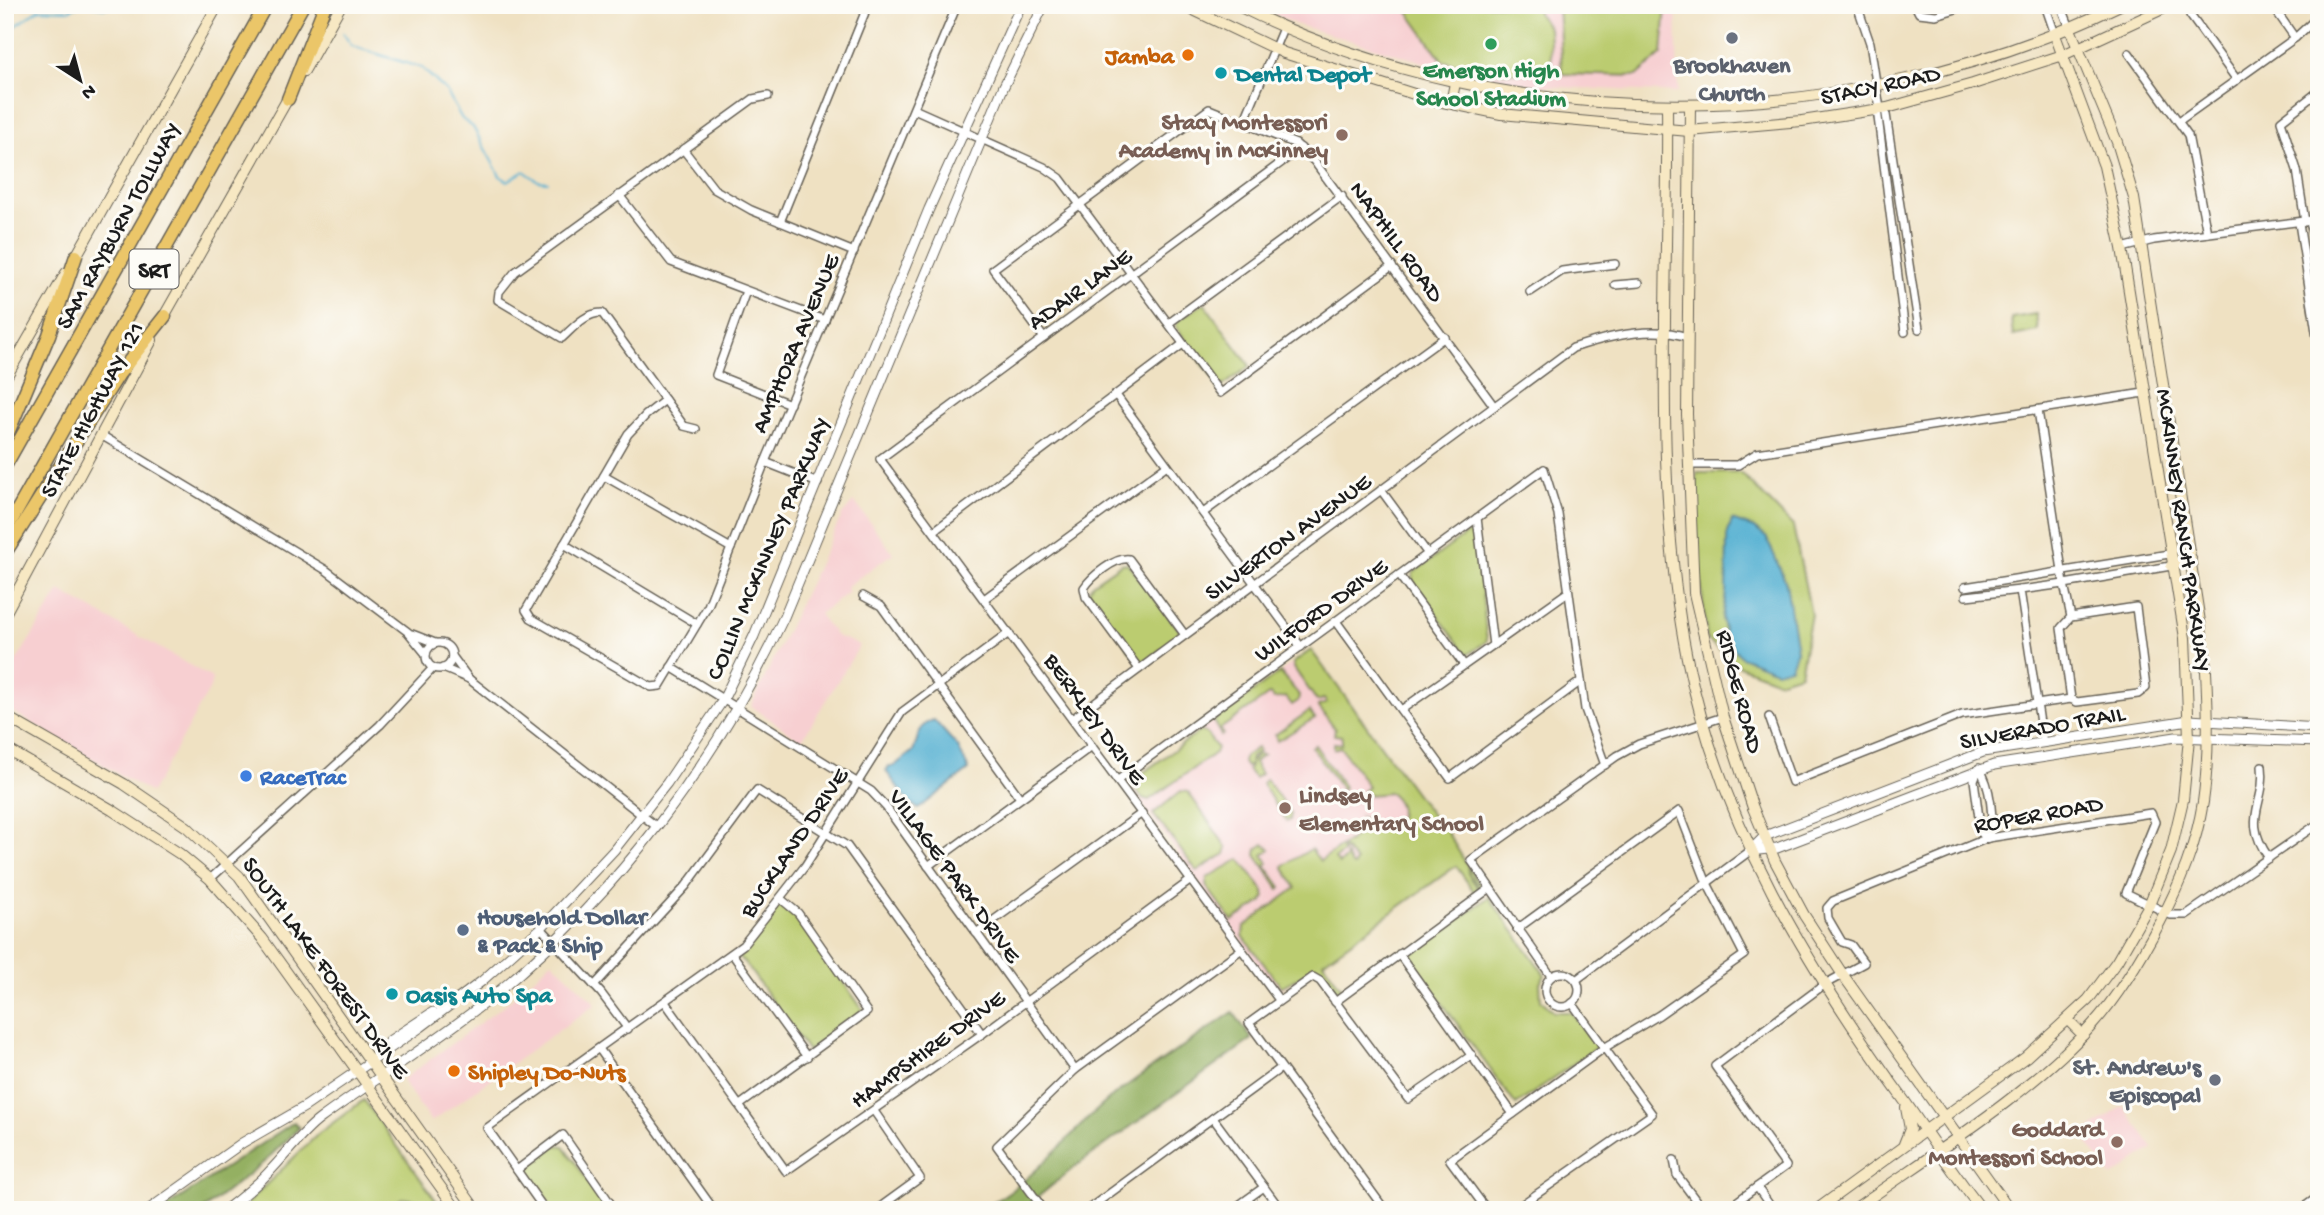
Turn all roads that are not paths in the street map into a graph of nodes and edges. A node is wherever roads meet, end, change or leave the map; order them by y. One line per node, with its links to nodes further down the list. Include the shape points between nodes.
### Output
1 (218, 5): 58 (main road)
2 (266, 5): 92 (highway, SAM RAYBURN TOLLWAY / SRT)
3 (303, 5): 101 (highway, SRT)
4 (325, 5): 35 (highway)
5 (341, 5): 35 (main road, STATE HIGHWAY 121)
6 (869, 5): 53 (street)
7 (945, 5): 39 (street, AMPHORA AVENUE, via 955,10)
8 (1021, 5): 44 (street, COLLIN MCKINNEY PARKWAY)
9 (1044, 5): 46 (street, COLLIN MCKINNEY PARKWAY)
10 (1183, 5): 27 (main road, STACY ROAD)
11 (1236, 5): 22 (main road, STACY ROAD)
12 (1857, 5): 32 (street, via 1870,43)
13 (1969, 5): 19 (street, via 1936,15)
14 (2045, 5): 24 (street, MCKINNEY RANCH PARKWAY)
15 (2061, 5): 23 (street, MCKINNEY RANCH PARKWAY)
16 (2120, 5): 23 (main road, STACY ROAD)
17 (2171, 5): 26 (main road, STACY ROAD)
18 (2272, 5): 25 (street)
19 (1917, 9)
20 (2190, 15): 30 (street)
21 (2319, 16): 25 (street)
22 (1283, 28): 27 (street); 31 (main road, STACY ROAD, via 1354,55)
23 (2070, 29): 24 (main road, STACY ROAD); 26 (main road, MCKINNEY RANCH PARKWAY)
24 (2055, 35): 29 (main road, MCKINNEY RANCH PARKWAY); 32 (main road, STACY ROAD)
25 (2295, 38): 30 (street)
26 (2079, 48): 29 (main road, STACY ROAD); 55 (main road, MCKINNEY RANCH PARKWAY, via 2124,160)
27 (1275, 49): 36 (main road, STACY ROAD); 42 (street)
28 (2129, 53): 41 (street)
29 (2063, 55): 40 (main road, STACY ROAD); 56 (main road, MCKINNEY RANCH PARKWAY, via 2104,166)
30 (2237, 80): 41 (street)
31 (1455, 83): 36 (main road); 37 (main road, STACY ROAD)
32 (1877, 86): 38 (main road, STACY ROAD); 40 (street)
33 (2319, 91): 52 (street, via 2281,121)
34 (768, 96): 48 (street, via 753,99)
35 (288, 99): 67 (main road, STATE HIGHWAY 121)
36 (1451, 103): 43 (main road, STACY ROAD, via 1500,114)
37 (1667, 105): 38 (main road, STACY ROAD); 43 (main road, RIDGE ROAD)
38 (1690, 106): 45 (main road, RIDGE ROAD)
39 (914, 108): 44 (street); 57 (street, AMPHORA AVENUE)
40 (1881, 109): 45 (main road, STACY ROAD); 70 (street); 72 (street)
41 (2179, 121): 54 (street, via 2192,146)
42 (1244, 122): 47 (street, NAPHILL ROAD); 51 (street, NAPHILL ROAD, via 1209,109)
43 (1667, 129): 45 (main road, STACY ROAD); 71 (main road, RIDGE ROAD)
44 (962, 131): 46 (street); 96 (street, COLLIN MCKINNEY PARKWAY)
45 (1689, 131): 74 (main road, RIDGE ROAD)
46 (982, 140): 51 (street, via 1044,167 1060,178); 144 (street, COLLIN MCKINNEY PARKWAY, via 795,590)
47 (1301, 148): 50 (street, NAPHILL ROAD); 61 (street, ADAIR LANE)
48 (683, 149): 49 (street); 53 (street, via 713,189)
49 (619, 195): 65 (street, via 671,262); 82 (street, via 515,272 498,300 562,338 593,313 602,313)
50 (1342, 196): 60 (street, NAPHILL ROAD); 69 (street)
51 (1081, 204): 61 (street); 75 (street, via 993,269)
52 (2308, 221): 54 (street); 62 (street); 77 (street)
53 (780, 222): 57 (street)
54 (2207, 233): 55 (street)
55 (2141, 243): 56 (street); 79 (main road, MCKINNEY RANCH PARKWAY)
56 (2122, 248): 80 (main road, MCKINNEY RANCH PARKWAY)
57 (854, 252): 68 (street, AMPHORA AVENUE)
58 (76, 256): 78 (main road); 88 (highway)
59 (1615, 264): 66 (street, via 1562,271)
60 (1392, 267): 73 (street, NAPHILL ROAD); 76 (street, via 1220,393)
61 (1132, 273): 69 (street); 75 (street, ADAIR LANE)
62 (2319, 274)
63 (1639, 283): 64 (street)
64 (1615, 285)
65 (746, 291): 68 (street); 83 (street, via 716,375)
66 (1530, 292)
67 (165, 316): 87 (main road, STATE HIGHWAY 121); 104 (highway, via 119,374)
68 (825, 320): 83 (street, AMPHORA AVENUE)
69 (1169, 323): 76 (street)
70 (1919, 329)
71 (1667, 330): 74 (street); 84 (street, SILVERTON AVENUE, via 1573,348); 93 (main road, RIDGE ROAD)
72 (1905, 332)
73 (1445, 337): 84 (street, NAPHILL ROAD); 98 (street)
74 (1687, 337): 94 (main road, RIDGE ROAD)
75 (1044, 338): 89 (street, ADAIR LANE)
76 (1184, 344): 81 (street)
77 (2319, 351)
78 (5, 379)
79 (2164, 390): 80 (main road); 107 (main road, MCKINNEY RANCH PARKWAY)
80 (2144, 393): 85 (street); 106 (main road, MCKINNEY RANCH PARKWAY)
81 (1115, 395): 91 (street); 100 (street)
82 (665, 400): 86 (street, via 684,426); 95 (street, via 628,434)
83 (790, 404): 90 (street, AMPHORA AVENUE)
84 (1494, 406): 97 (street, SILVERTON AVENUE)
85 (2038, 410): 94 (street, via 1757,453 1738,465); 109 (street)
86 (696, 429)
87 (101, 435): 121 (main road, STATE HIGHWAY 121); 125 (street, via 308,559)
88 (5, 440)
89 (880, 460): 100 (street, BERKLEY DRIVE)
90 (765, 462): 96 (street); 103 (street, AMPHORA AVENUE)
91 (1167, 465): 98 (street); 120 (street)
92 (5, 466)
93 (1668, 466): 94 (main road); 117 (main road, RIDGE ROAD)
94 (1688, 466): 116 (main road, RIDGE ROAD)
95 (604, 476): 102 (street); 103 (street)
96 (818, 482): 142 (street, COLLIN MCKINNEY PARKWAY)
97 (1381, 490): 105 (street); 111 (street, SILVERTON AVENUE)
98 (1202, 513): 111 (street)
99 (1477, 518): 105 (street, WILFORD DRIVE); 115 (street, WILFORD DRIVE, via 1544,469 1558,514); 129 (street)
100 (934, 531): 120 (street, BERKLEY DRIVE)
101 (5, 532)
102 (564, 544): 124 (street); 135 (street, AMPHORA AVENUE, via 527,615 645,685 660,686)
103 (731, 548): 124 (street, AMPHORA AVENUE)
104 (5, 553)
105 (1428, 554): 110 (street, WILFORD DRIVE)
106 (2169, 554): 107 (main road); 108 (main road, MCKINNEY RANCH PARKWAY); 109 (street)
107 (2191, 558): 108 (main road); 152 (main road, MCKINNEY RANCH PARKWAY)
108 (2171, 566): 112 (street); 151 (main road, MCKINNEY RANCH PARKWAY, via 2185,638)
109 (2063, 571): 112 (street); 113 (street)
110 (1399, 575): 123 (street, WILFORD DRIVE); 133 (street)
111 (1255, 584): 127 (street, SILVERTON AVENUE); 130 (street)
112 (2064, 584): 114 (street); 122 (street)
113 (1965, 587)
114 (2020, 590): 119 (street); 143 (street)
115 (1568, 592): 129 (street); 139 (street)
116 (1694, 593): 117 (main road); 148 (main road, RIDGE ROAD)
117 (1677, 595): 153 (main road, RIDGE ROAD)
118 (863, 596): 140 (street, via 881,606)
119 (1966, 596)
120 (984, 599): 126 (street, BERKLEY DRIVE)
121 (5, 614)
122 (2071, 617): 141 (street, via 2061,628); 141 (street, via 2136,607 2146,688 2129,695)
123 (1336, 621): 130 (street, WILFORD DRIVE); 146 (street)
124 (697, 624): 135 (street, AMPHORA AVENUE)
125 (408, 632): 128 (street); 131 (street)
126 (1009, 633): 140 (street, BUCKLAND DRIVE); 150 (street, BERKLEY DRIVE)
127 (1185, 635): 137 (street, SILVERTON AVENUE); 137 (street, via 1129,559 1118,560 1088,582 1086,597)
128 (435, 643): 131 (street); 132 (street, via 448,646)
129 (1493, 645): 133 (street)
130 (1301, 647): 167 (street, WILFORD DRIVE)
131 (426, 654): 134 (street)
132 (452, 656): 136 (street); 138 (street)
133 (1464, 665): 146 (street)
134 (433, 667): 136 (street); 181 (street, via 380,725)
135 (671, 667): 142 (street, VILLAGE PARK DRIVE)
136 (443, 668): 138 (street)
137 (1139, 669): 150 (street, SILVERTON AVENUE)
138 (469, 679): 172 (street)
139 (1581, 681): 146 (street, via 1450,778); 163 (street, via 1585,709)
140 (938, 684): 168 (street, BUCKLAND DRIVE, via 902,712); 170 (street)
141 (2071, 699): 143 (street)
142 (723, 700): 144 (street, VILLAGE PARK DRIVE); 172 (street, COLLIN MCKINNEY PARKWAY)
143 (2037, 703): 149 (street, via 1962,715 1792,782); 159 (street)
144 (738, 708): 168 (street, VILLAGE PARK DRIVE); 174 (street, COLLIN MCKINNEY PARKWAY)
145 (5, 709): 155 (main road, via 27,721)
146 (1401, 709)
147 (5, 716): 155 (main road, SOUTH LAKE FOREST DRIVE)
148 (1723, 717): 153 (street); 176 (main road, RIDGE ROAD)
149 (1769, 717)
150 (1072, 719): 160 (street, BERKLEY DRIVE)
151 (2189, 720): 152 (street, SILVERADO TRAIL); 156 (main road, MCKINNEY RANCH PARKWAY); 159 (street, SILVERADO TRAIL)
152 (2209, 721): 154 (street, SILVERADO TRAIL); 157 (main road, MCKINNEY RANCH PARKWAY)
153 (1702, 723): 163 (street, via 1639,744); 179 (main road, RIDGE ROAD)
154 (2319, 728)
155 (33, 732): 181 (main road, SOUTH LAKE FOREST DRIVE, via 160,808)
156 (2189, 738): 157 (street, SILVERADO TRAIL); 162 (street, SILVERADO TRAIL); 188 (main road, MCKINNEY RANCH PARKWAY, via 2183,800 2171,851)
157 (2208, 738): 158 (street, SILVERADO TRAIL); 189 (main road, MCKINNEY RANCH PARKWAY, via 2202,804 2188,865)
158 (2319, 742)
159 (2043, 743): 162 (street); 166 (street, SILVERADO TRAIL, via 1973,754)
160 (1092, 746): 167 (street, BERKLEY DRIVE); 170 (street)
161 (5, 748): 183 (main road, SOUTH LAKE FOREST DRIVE, via 180,853)
162 (2045, 757): 165 (street, SILVERADO TRAIL)
163 (1605, 765): 186 (street, via 1471,860)
164 (2262, 766): 180 (street, via 2254,815 2258,839)
165 (1979, 768): 169 (street, SILVERADO TRAIL); 177 (street, via 1975,780 1982,833)
166 (1916, 776): 169 (street); 176 (street, SILVERADO TRAIL)
167 (1118, 780): 171 (street, BERKLEY DRIVE)
168 (858, 781): 175 (street, BUCKLAND DRIVE); 182 (street, VILLAGE PARK DRIVE, via 886,807)
169 (1922, 790): 178 (street, SILVERADO TRAIL)
170 (1020, 798): 182 (street)
171 (1142, 813): 184 (street, BERKLEY DRIVE); 192 (street)
172 (643, 815): 174 (street); 190 (street, COLLIN MCKINNEY PARKWAY)
173 (2319, 823): 180 (street)
174 (657, 827): 193 (street, COLLIN MCKINNEY PARKWAY)
175 (828, 832): 187 (street, BUCKLAND DRIVE); 201 (street, via 757,790 686,887); 209 (street, via 846,846)
176 (1765, 836): 178 (main road, RIDGE ROAD); 179 (street, SILVERADO TRAIL)
177 (1989, 838): 188 (street, ROPER ROAD, via 2151,813 2155,822 2126,893); 197 (street, ROPER ROAD, via 1829,903 1828,918 1842,943 1851,946 1864,963)
178 (1770, 849): 179 (street, SILVERADO TRAIL); 197 (main road, RIDGE ROAD, via 1804,915)
179 (1750, 851): 185 (street); 200 (main road, RIDGE ROAD)
180 (2269, 858): 189 (street, via 2196,910 2178,916)
181 (226, 863): 183 (street); 215 (main road, SOUTH LAKE FOREST DRIVE, via 267,911)
182 (928, 866): 192 (street, VILLAGE PARK DRIVE)
183 (210, 879): 217 (main road, SOUTH LAKE FOREST DRIVE, via 251,923)
184 (1191, 880): 194 (street, BERKLEY DRIVE); 202 (street, HAMPSHIRE DRIVE)
185 (1706, 881): 191 (street, via 1679,811); 199 (street); 211 (street, via 1744,956)
186 (1489, 888): 191 (street); 195 (street)
187 (781, 899): 196 (street, BUCKLAND DRIVE); 214 (street, via 798,913 867,1012)
188 (2149, 905): 189 (street, ROPER ROAD); 207 (main road, MCKINNEY RANCH PARKWAY, via 2107,975)
189 (2165, 912): 210 (main road, MCKINNEY RANCH PARKWAY, via 2136,968)
190 (541, 928): 193 (street); 215 (street, COLLIN MCKINNEY PARKWAY, via 456,1000)
191 (1517, 929): 198 (street)
192 (976, 933): 202 (street, VILLAGE PARK DRIVE)
193 (554, 941): 201 (street); 219 (street, COLLIN MCKINNEY PARKWAY, via 494,995)
194 (1242, 949): 203 (street, BERKLEY DRIVE); 218 (street)
195 (1399, 954): 205 (street); 213 (street)
196 (733, 955): 204 (street, BUCKLAND DRIVE); 214 (street)
197 (1843, 975): 200 (street); 225 (main road, RIDGE ROAD)
198 (1551, 976): 199 (street, via 1564,972); 206 (street, via 1545,986 1549,1002 1558,1007)
199 (1576, 980): 206 (street, via 1579,990)
200 (1825, 984): 221 (main road, RIDGE ROAD); 234 (street, via 1714,1066 1786,1166)
201 (594, 986): 208 (street)
202 (1025, 1000): 209 (street, HAMPSHIRE DRIVE); 218 (street, VILLAGE PARK DRIVE)
203 (1279, 1000): 205 (street, via 1313,977); 216 (street, via 1249,1023)
204 (666, 1002): 208 (street, BUCKLAND DRIVE); 222 (street)
205 (1335, 1002): 213 (street, via 1408,1099)
206 (1572, 1003): 211 (street)
207 (2068, 1020): 210 (main road); 225 (main road, MCKINNEY RANCH PARKWAY)
208 (628, 1029): 212 (street, BUCKLAND DRIVE)
209 (982, 1034): 223 (street, HAMPSHIRE DRIVE)
210 (2083, 1035): 228 (main road, MCKINNEY RANCH PARKWAY, via 2018,1092)
211 (1604, 1048): 224 (street); 251 (street, via 1652,1114)
212 (600, 1050): 232 (street, BUCKLAND DRIVE, via 487,1128); 242 (street)
213 (1472, 1055): 224 (street)
214 (807, 1057): 222 (street)
215 (369, 1059): 217 (street, COLLIN MCKINNEY PARKWAY); 219 (main road, SOUTH LAKE FOREST DRIVE)
216 (1281, 1068): 226 (street); 248 (street)
217 (357, 1070): 220 (main road, SOUTH LAKE FOREST DRIVE); 236 (street, COLLIN MCKINNEY PARKWAY)
218 (1075, 1070): 244 (street, via 997,1146)
219 (382, 1077): 220 (street, COLLIN MCKINNEY PARKWAY); 239 (main road, SOUTH LAKE FOREST DRIVE)
220 (369, 1086): 237 (street, COLLIN MCKINNEY PARKWAY, via 319,1120 268,1174); 238 (main road, SOUTH LAKE FOREST DRIVE)
221 (1904, 1101): 227 (main road, RIDGE ROAD); 229 (main road, via 1910,1125)
222 (740, 1105): 223 (street, HAMPSHIRE DRIVE, via 786,1171)
223 (874, 1111): 243 (street, via 920,1178)
224 (1513, 1114): 249 (street, via 1450,1160)
225 (1944, 1117): 227 (main road, MCKINNEY RANCH PARKWAY); 228 (main road, RIDGE ROAD)
226 (1213, 1118): 233 (street); 245 (street)
227 (1925, 1130): 229 (main road, MCKINNEY RANCH PARKWAY); 230 (main road, RIDGE ROAD)
228 (1957, 1136): 230 (main road, MCKINNEY RANCH PARKWAY); 258 (main road, RIDGE ROAD)
229 (1903, 1146): 255 (main road, MCKINNEY RANCH PARKWAY)
230 (1938, 1149): 256 (main road, MCKINNEY RANCH PARKWAY, via 1869,1204); 257 (main road, RIDGE ROAD)
231 (1674, 1160): 252 (street, via 1676,1175)
232 (517, 1170): 240 (street); 241 (street, via 563,1136)
233 (1264, 1187): 246 (street); 247 (street)
234 (1757, 1187): 253 (street); 254 (street)
235 (2319, 1196): 259 (street)
236 (148, 1210)
237 (225, 1210)
238 (457, 1210)
239 (476, 1210)
240 (545, 1210)
241 (615, 1210)
242 (714, 1210)
243 (876, 1210)
244 (1044, 1210)
245 (1087, 1210)
246 (1232, 1210)
247 (1281, 1210)
248 (1385, 1210)
249 (1490, 1210): 250 (street)
250 (1505, 1210)
251 (1514, 1210)
252 (1703, 1210)
253 (1725, 1210)
254 (1773, 1210)
255 (1816, 1210)
256 (1853, 1210)
257 (1982, 1210)
258 (2010, 1210)
259 (2300, 1210)

